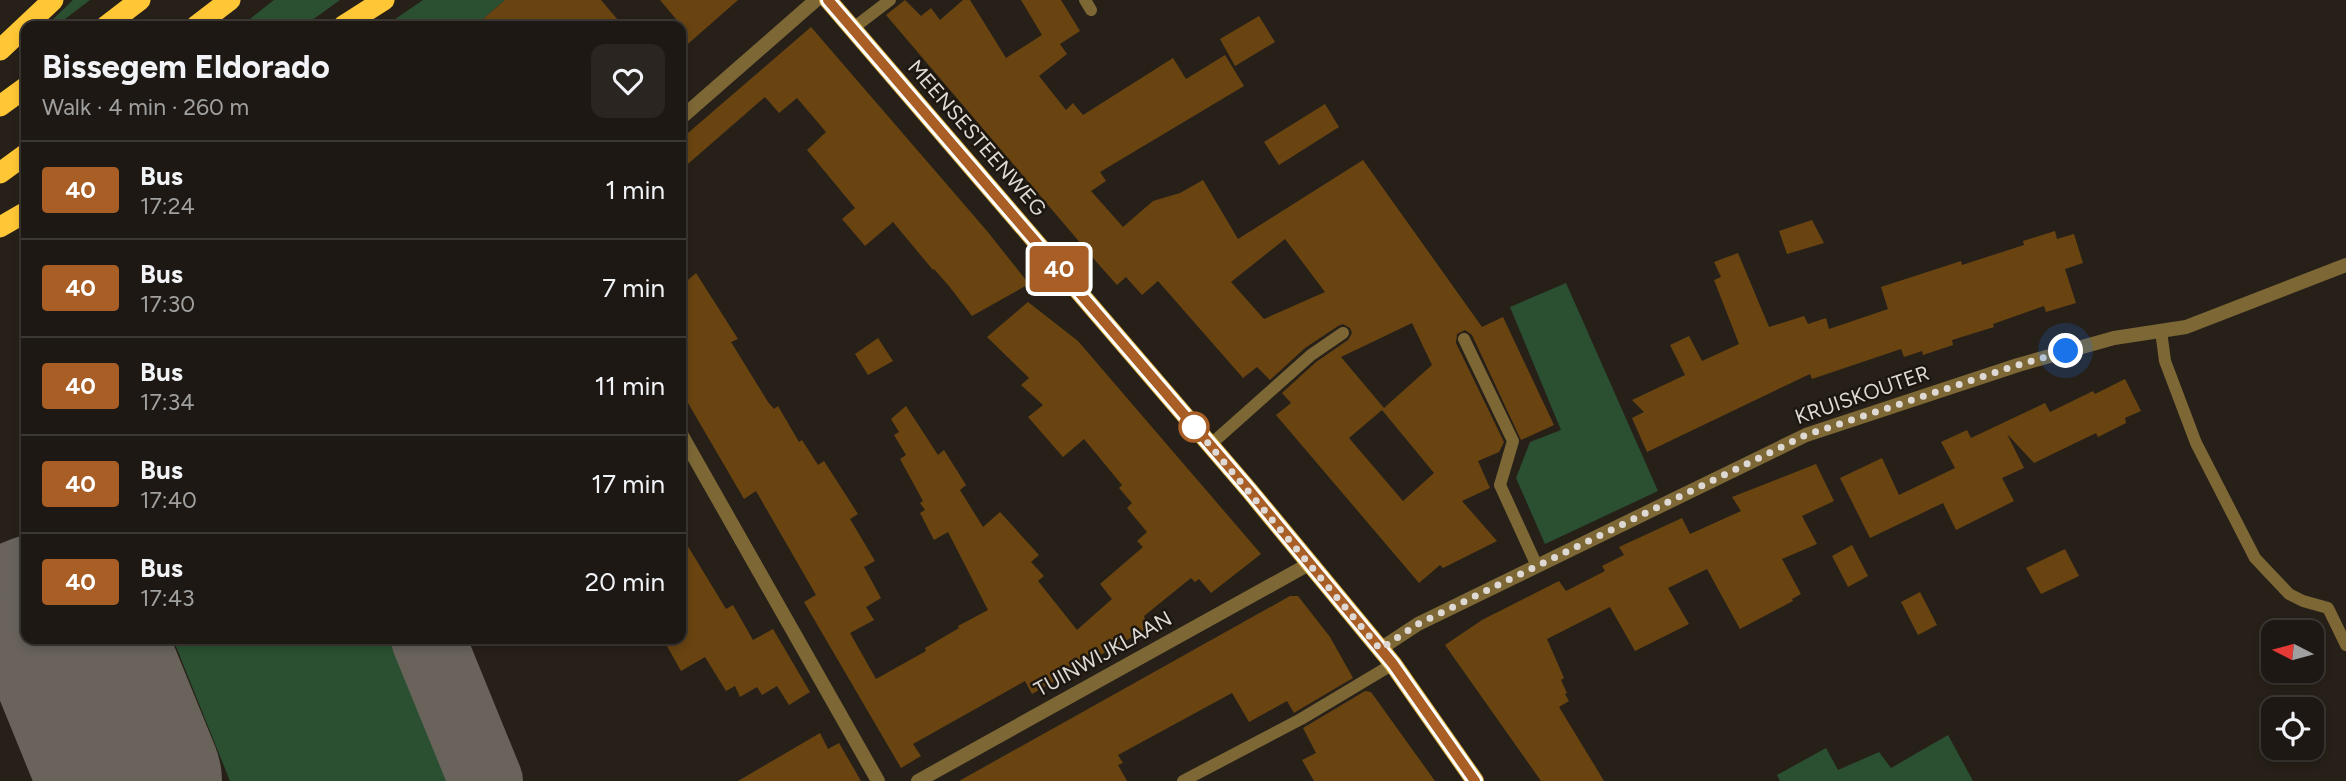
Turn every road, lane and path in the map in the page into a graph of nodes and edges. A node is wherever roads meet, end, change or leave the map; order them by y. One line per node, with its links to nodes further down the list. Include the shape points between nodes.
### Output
1 (53, 0): 8 (highway)
2 (140, 0): 9 (highway)
3 (230, 0): 10 (highway)
4 (384, 0): 11 (highway)
5 (816, 0): 17 (street)
6 (828, 0): 12 (main road, MEENSESTEENWEG)
7 (890, 0): 12 (lane)
8 (31, 21)
9 (113, 21)
10 (203, 21)
11 (351, 21)
12 (852, 29): 27 (main road, MEENSESTEENWEG)
13 (21, 30): 14 (highway)
14 (0, 50)
15 (21, 91): 16 (highway)
16 (0, 106)
17 (686, 114)
18 (21, 158): 19 (highway)
19 (0, 173)
20 (21, 215): 21 (highway)
21 (0, 227)
22 (2346, 265): 23 (street, KRUISKOUTER, via 2186,327)
23 (2161, 331): 29 (street, KRUISKOUTER, via 2114,338 2018,365 1806,435); 30 (lane, via 2165,361 2196,443 2255,558 2289,594 2328,608)
24 (1343, 333): 27 (lane, via 1311,355)
25 (1464, 339): 29 (lane, via 1513,441 1500,485)
26 (686, 443): 32 (street)
27 (1210, 445): 28 (main road, MEENSESTEENWEG)
28 (1309, 564): 31 (main road, MEENSESTEENWEG); 33 (street, TUINWIJKLAAN)
29 (1537, 566): 31 (street, KRUISKOUTER, via 1418,624)
30 (2346, 645)
31 (1387, 657): 34 (lane, via 1301,719); 35 (main road, MEENSESTEENWEG)
32 (878, 781)
33 (918, 781)
34 (1183, 781)
35 (1475, 781)

